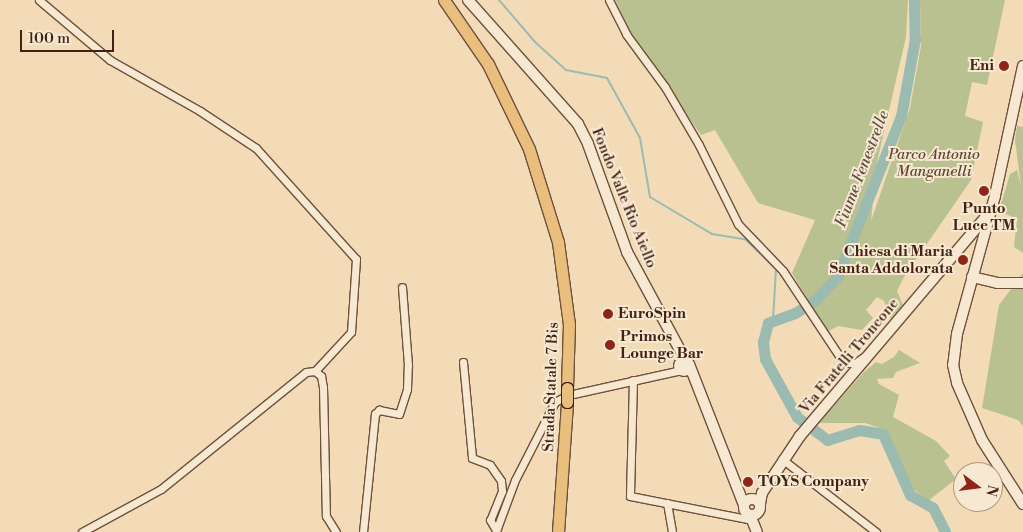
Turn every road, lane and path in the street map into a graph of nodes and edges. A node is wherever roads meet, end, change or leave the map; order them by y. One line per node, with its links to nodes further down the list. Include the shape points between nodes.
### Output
1 (39, 0): 13 (street, via 110,60 200,111 256,148 356,259 351,332)
2 (444, 0): 15 (main road, Strada Statale 7 Bis, via 488,64 529,149 558,242 569,324)
3 (468, 0): 12 (street, Fondo Valle Rio Aiello, via 578,124 627,252)
4 (609, 0): 10 (street, via 626,34 665,87 699,145 738,224 783,271 844,363 855,363)
5 (1023, 66): 6 (street)
6 (990, 212): 7 (street); 10 (street, Via Fratelli Troncone)
7 (972, 277): 8 (street, via 997,283); 18 (street, via 954,352 955,375 982,440)
8 (1023, 283)
9 (402, 287): 24 (street, via 407,389 399,414 379,410 375,414)
10 (867, 357): 16 (street, Via Fratelli Troncone)
11 (463, 362): 20 (street, via 472,458 490,465 501,481 502,491 490,520)
12 (684, 366): 14 (street); 19 (street, Fondo Valle Rio Aiello, via 696,377)
13 (315, 371): 22 (street, via 306,372 161,489); 23 (street, via 321,376 323,388 326,516)
14 (633, 380): 15 (street); 17 (street, via 630,496)
15 (568, 395): 20 (street, via 554,402 519,471); 25 (main road, Strada Statale 7 Bis)
16 (782, 459): 19 (street, Via Fratelli Troncone); 27 (street)
17 (667, 503): 19 (street); 26 (street)
18 (1023, 504)
19 (751, 506): 21 (street)
20 (496, 531)
21 (757, 531)
22 (82, 532)
23 (336, 532)
24 (363, 532)
25 (558, 532)
26 (672, 532)
27 (876, 532)

